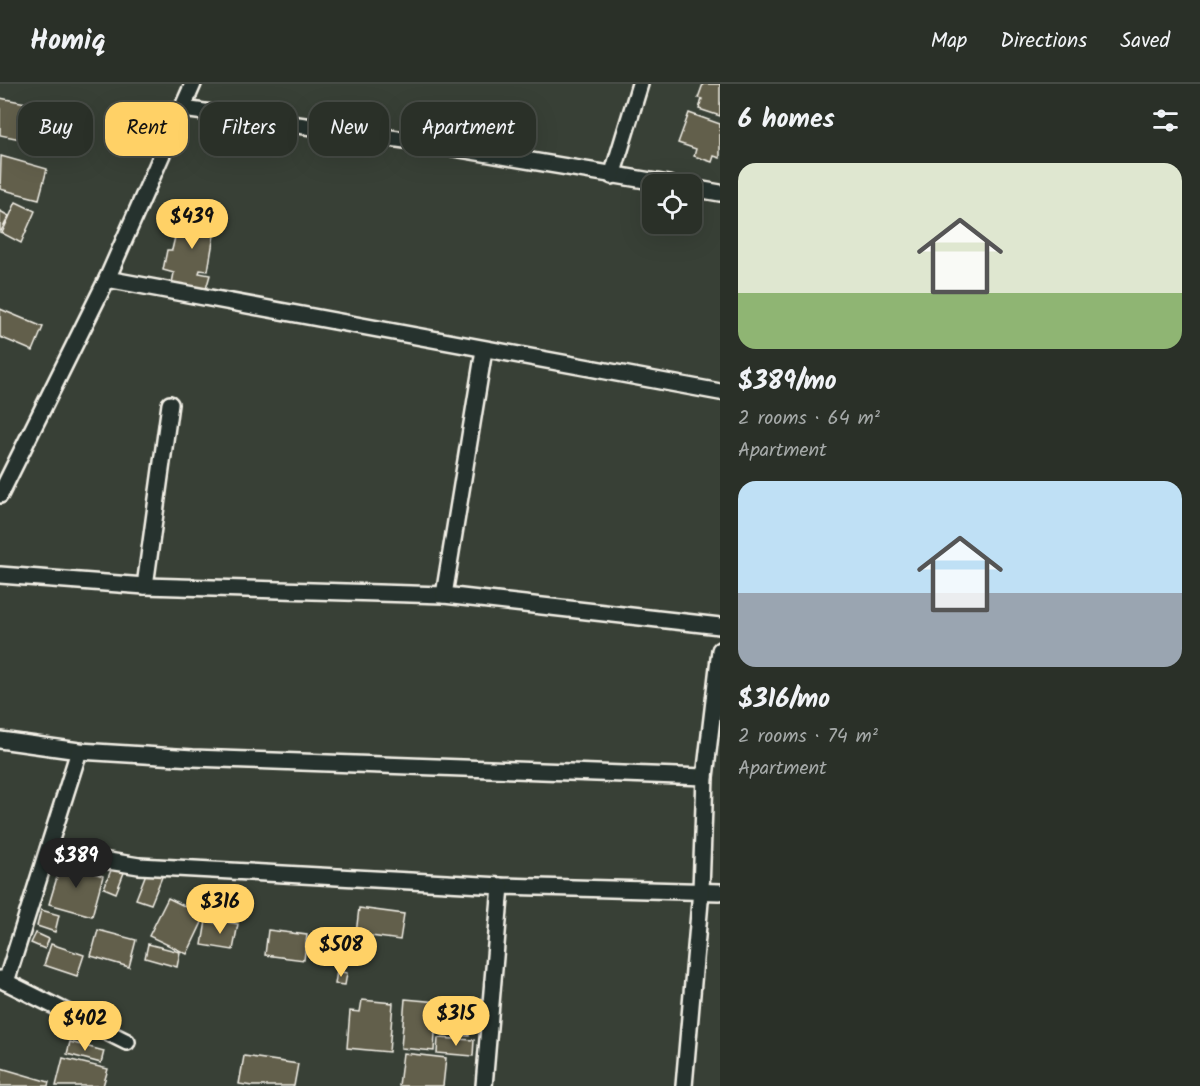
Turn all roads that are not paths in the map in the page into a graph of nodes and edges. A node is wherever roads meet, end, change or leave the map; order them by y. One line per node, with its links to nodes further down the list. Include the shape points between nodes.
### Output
1 (193, 84): 3 (street)
2 (640, 84): 6 (street)
3 (186, 102)
4 (188, 110): 6 (street, via 412,141)
5 (162, 156): 10 (street)
6 (612, 176): 7 (street)
7 (642, 180)
8 (702, 190): 9 (street)
9 (720, 193)
10 (107, 279): 11 (street); 14 (street)
11 (484, 350): 12 (street); 17 (street)
12 (720, 392)
13 (170, 404): 16 (street)
14 (0, 495)
15 (0, 575): 16 (street)
16 (145, 586): 17 (street)
17 (444, 595): 18 (street)
18 (720, 626)
19 (720, 650): 22 (street)
20 (0, 740): 21 (street)
21 (79, 751): 22 (street); 23 (street)
22 (705, 777): 25 (street)
23 (48, 850): 24 (street, via 139,866); 27 (street)
24 (501, 886): 25 (street); 29 (street)
25 (701, 890): 26 (street); 30 (street)
26 (720, 892)
27 (3, 980): 28 (street)
28 (127, 1042)
29 (484, 1086)
30 (684, 1086)

